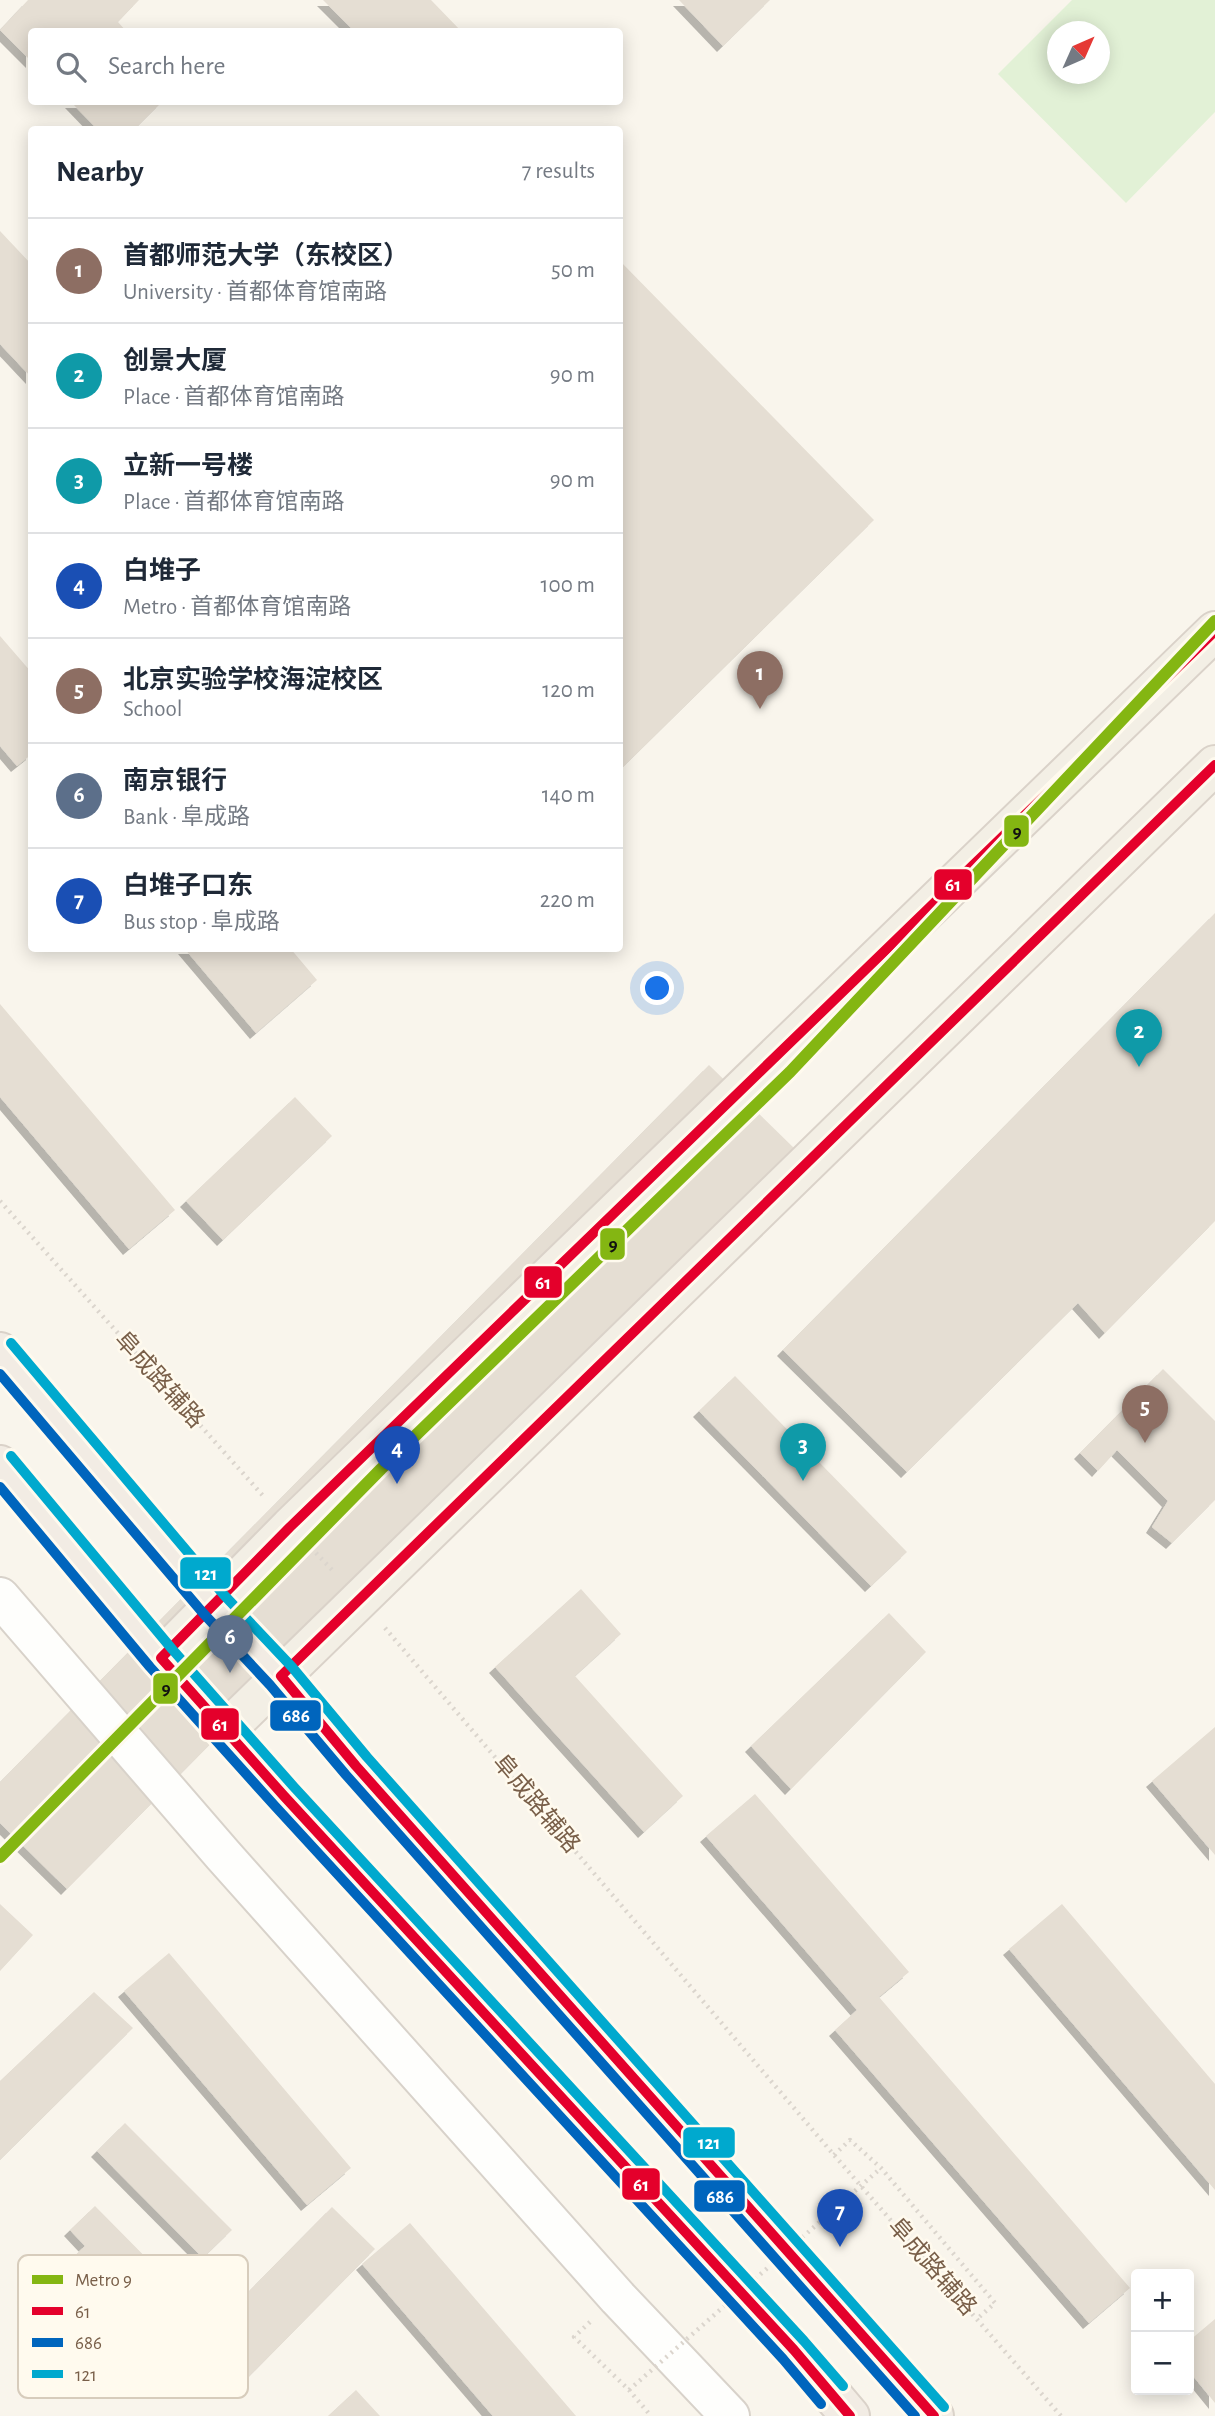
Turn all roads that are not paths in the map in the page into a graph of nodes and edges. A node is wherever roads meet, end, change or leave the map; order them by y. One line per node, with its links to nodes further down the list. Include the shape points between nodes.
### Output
1 (1215, 631): 6 (main road)
2 (1215, 765): 8 (main road)
3 (0, 1352): 6 (highway)
4 (0, 1465): 7 (highway)
5 (0, 1597): 10 (street, via 553,2226)
6 (214, 1604): 7 (main road); 8 (highway)
7 (161, 1658): 9 (highway)
8 (281, 1676): 9 (main road); 12 (highway)
9 (226, 1730): 11 (highway)
10 (730, 2416)
11 (850, 2416)
12 (934, 2416)

